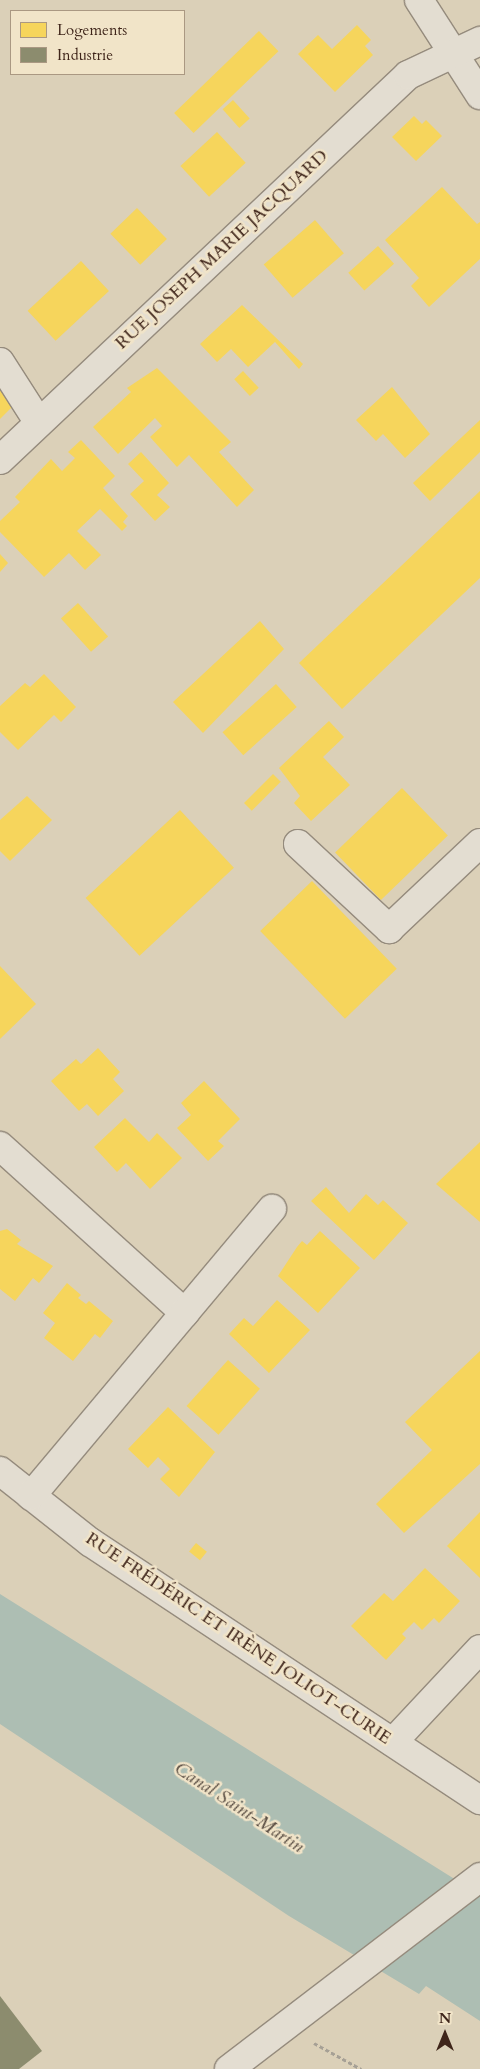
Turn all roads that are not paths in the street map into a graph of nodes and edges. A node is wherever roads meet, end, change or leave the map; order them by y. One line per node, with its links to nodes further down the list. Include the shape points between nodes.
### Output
1 (419, 0): 3 (street)
2 (480, 41): 3 (street, RUE JOSEPH MARIE JACQUARD)
3 (453, 54): 4 (street); 6 (street, RUE JOSEPH MARIE JACQUARD, via 408,75)
4 (480, 95)
5 (0, 362): 6 (street)
6 (39, 423): 7 (street, RUE JOSEPH MARIE JACQUARD)
7 (0, 460)
8 (480, 843): 9 (street, via 389,928)
9 (298, 844)
10 (0, 1146): 12 (street)
11 (272, 1209): 12 (street)
12 (185, 1313): 14 (street)
13 (0, 1471): 14 (street, RUE FRÉDÉRIC ET IRÈNE JOLIOT-CURIE)
14 (31, 1496): 16 (street, RUE FRÉDÉRIC ET IRÈNE JOLIOT-CURIE, via 90,1542)
15 (480, 1649): 16 (street)
16 (393, 1742): 17 (street, RUE FRÉDÉRIC ET IRÈNE JOLIOT-CURIE)
17 (480, 1800)
18 (480, 1877): 19 (street)
19 (229, 2069)

